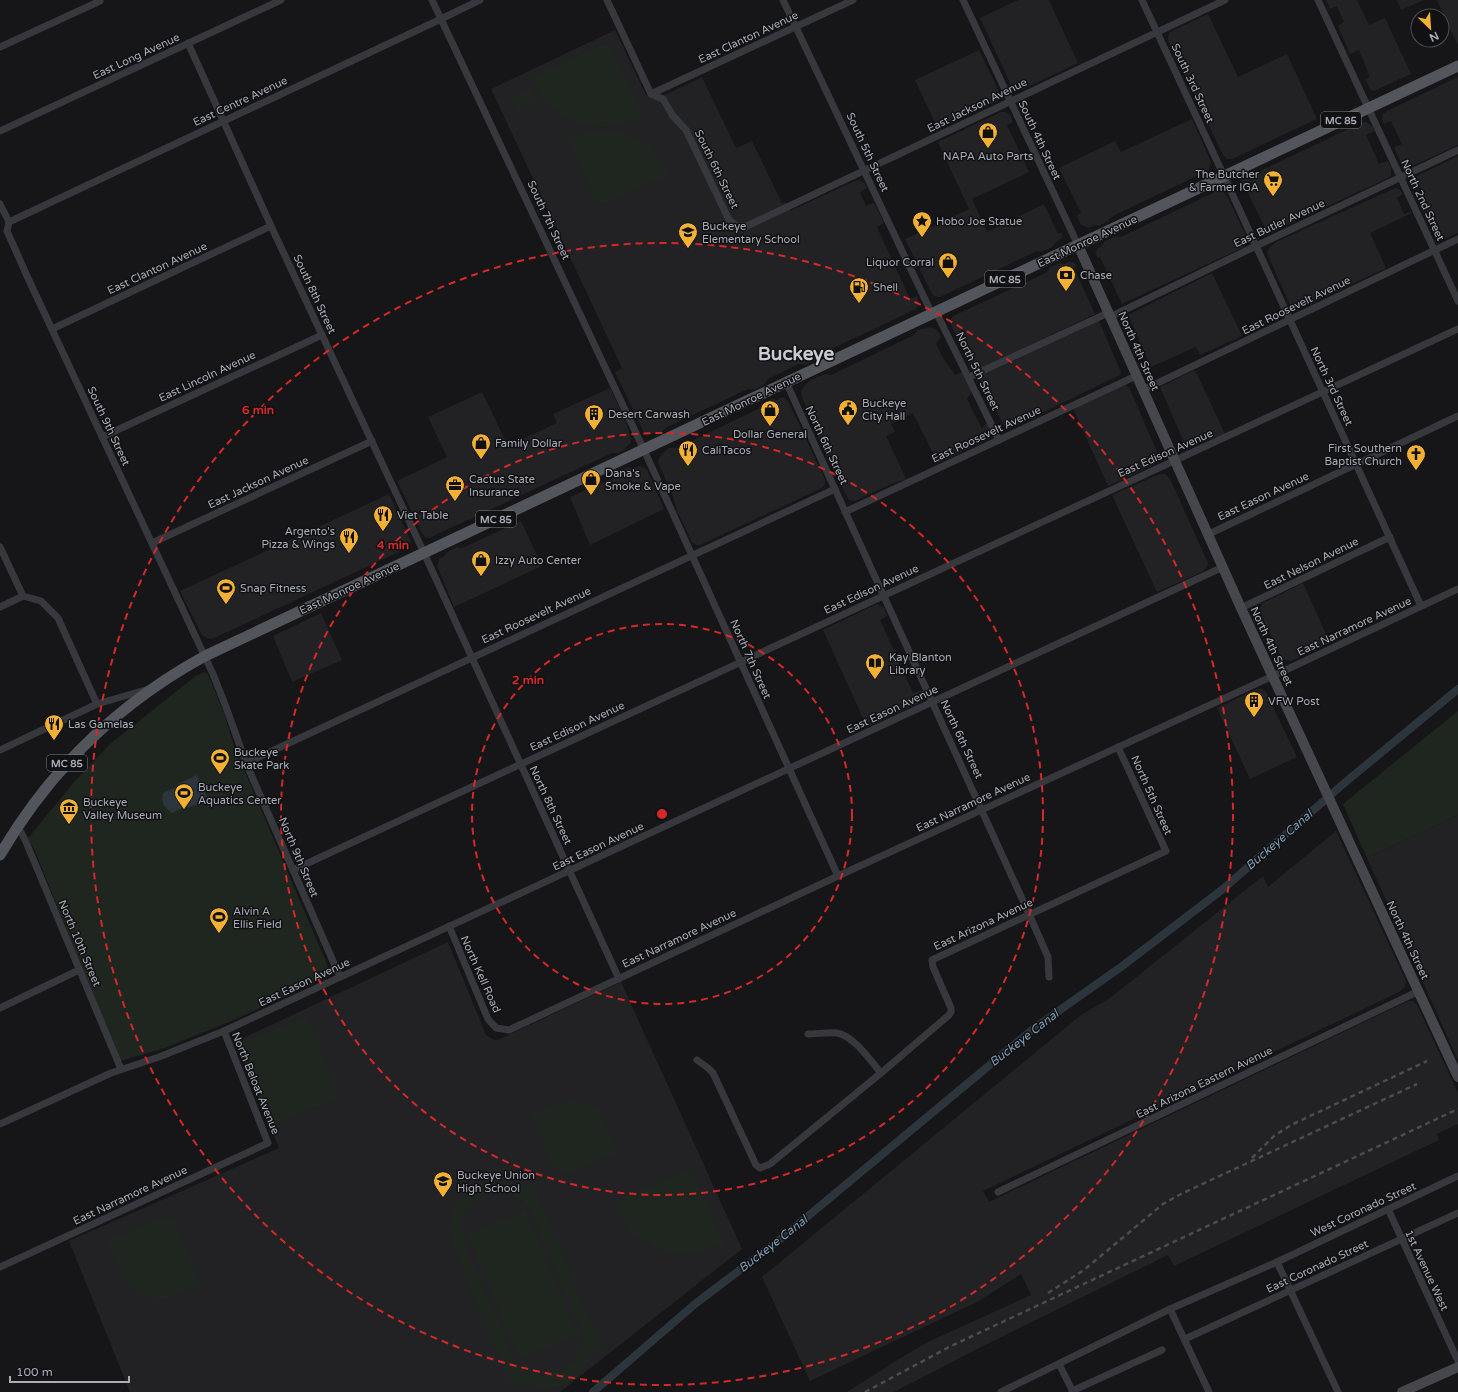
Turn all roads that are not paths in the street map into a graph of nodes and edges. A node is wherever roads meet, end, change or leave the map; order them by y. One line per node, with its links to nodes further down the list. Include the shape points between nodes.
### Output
1 (100, 0): 16 (street)
2 (281, 0): 15 (street, East Long Avenue)
3 (432, 0): 12 (street, South 7th Street)
4 (480, 0): 12 (street, East Centre Avenue)
5 (606, 0): 18 (street, South 6th Street)
6 (783, 0): 13 (street, South 5th Street)
7 (853, 0): 13 (street, East Clanton Avenue)
8 (963, 0): 19 (street, South 4th Street)
9 (1142, 0): 14 (street, South 3rd Street)
10 (1224, 0): 14 (street, East Jackson Avenue)
11 (1318, 0): 20 (street, North 2nd Street)
12 (441, 20): 21 (street, East Centre Avenue); 51 (street, South 7th Street)
13 (796, 28): 18 (street, East Clanton Avenue); 24 (street, South 5th Street)
14 (1156, 32): 19 (street, East Jackson Avenue); 25 (street, South 3rd Street)
15 (188, 44): 21 (street, South 8th Street); 22 (street, East Long Avenue)
16 (0, 46)
17 (1458, 66): 20 (main road, East Monroe Avenue / MC 85)
18 (651, 94): 30 (street, South 6th Street, via 663,100 686,130 729,220)
19 (1010, 101): 24 (street, East Jackson Avenue); 32 (street, South 4th Street)
20 (1368, 107): 25 (main road, East Monroe Avenue / MC 85); 26 (street, North 2nd Street)
21 (223, 121): 28 (street, East Centre Avenue); 29 (street, South 8th Street)
22 (1, 129)
23 (1458, 150): 26 (street, East Butler Avenue)
24 (865, 171): 30 (street, East Jackson Avenue, via 755,223); 36 (street, South 5th Street)
25 (1224, 176): 32 (main road, East Monroe Avenue / MC 85); 33 (street, North 3rd Street)
26 (1401, 178): 33 (street, East Butler Avenue); 34 (street, North 2nd Street)
27 (0, 204): 28 (street, South 9th Street)
28 (9, 222): 39 (street, South 9th Street, via 7,231)
29 (271, 226): 39 (street, East Clanton Avenue); 41 (street, South 8th Street)
30 (737, 226)
31 (1458, 239): 34 (street, East Roosevelt Avenue)
32 (1078, 245): 36 (main road, East Monroe Avenue / MC 85); 37 (street, North 4th Street)
33 (1256, 246): 37 (street, East Butler Avenue); 38 (street, North 3rd Street)
34 (1435, 250): 35 (street, North 2nd Street); 38 (street, East Roosevelt Avenue)
35 (1458, 301)
36 (934, 313): 43 (street, North 5th Street); 44 (main road, East Monroe Avenue / MC 85)
37 (1109, 315): 42 (street, North 4th Street); 43 (street, East Butler Avenue)
38 (1290, 320): 45 (street, East Roosevelt Avenue); 46 (street, North 3rd Street)
39 (52, 329): 48 (street, South 9th Street)
40 (1458, 329): 46 (street, East Edison Avenue)
41 (322, 335): 48 (street, East Lincoln Avenue); 50 (street, South 8th Street)
42 (1136, 376): 45 (street, North 4th Street); 49 (street, East Roosevelt Avenue)
43 (969, 377): 49 (street, North 5th Street)
44 (786, 382): 51 (main road, East Monroe Avenue / MC 85); 54 (street, North 6th Street)
45 (1143, 390): 52 (street, North 4th Street)
46 (1322, 391): 52 (street, East Edison Avenue); 53 (street, North 3rd Street)
47 (1458, 416): 53 (street, East Eason Avenue)
48 (102, 436): 58 (street, South 9th Street)
49 (999, 440): 55 (street, East Roosevelt Avenue)
50 (372, 441): 58 (street, East Jackson Avenue); 60 (street, South 8th Street)
51 (644, 450): 60 (main road, East Monroe Avenue / MC 85); 61 (street, North 7th Street)
52 (1175, 460): 56 (street, North 4th Street); 65 (street, East Edison Avenue)
53 (1356, 464): 56 (street, East Eason Avenue); 57 (street, North 3rd Street)
54 (835, 489): 55 (street, North 6th Street); 61 (street, East Roosevelt Avenue)
55 (845, 512): 65 (street, North 6th Street)
56 (1208, 534): 62 (street, North 4th Street)
57 (1390, 537): 66 (street, North 3rd Street); 68 (street, East Nelson Avenue)
58 (152, 543): 69 (street, South 9th Street)
59 (0, 547): 64 (street)
60 (424, 553): 69 (main road, East Monroe Avenue / MC 85); 70 (street, North 8th Street)
61 (692, 555): 70 (street, East Roosevelt Avenue); 71 (street, North 7th Street)
62 (1223, 568): 68 (street, North 4th Street); 74 (street, East Eason Avenue)
63 (1458, 589): 66 (street, East Narramore Avenue)
64 (23, 596): 67 (street); 75 (street, via 41,601 58,618)
65 (883, 596): 71 (street, East Edison Avenue); 74 (street, North 6th Street)
66 (1421, 606): 72 (street, East Narramore Avenue)
67 (0, 607)
68 (1241, 608): 72 (street, North 4th Street)
69 (204, 656): 73 (main road, East Monroe Avenue / MC 85); 78 (street, North 9th Street, via 222,696)
70 (472, 657): 78 (street, East Roosevelt Avenue); 79 (street, North 8th Street)
71 (741, 662): 79 (street, East Edison Avenue); 80 (street, North 7th Street)
72 (1273, 676): 76 (street, East Narramore Avenue); 94 (street, North 4th Street)
73 (153, 687): 75 (street, East Monroe Avenue); 82 (main road, MC 85, via 73,756 50,782)
74 (933, 702): 80 (street, East Eason Avenue); 81 (street, North 6th Street)
75 (97, 704): 77 (street, East Monroe Avenue)
76 (1118, 747): 81 (street, East Narramore Avenue); 83 (street, North 5th Street)
77 (0, 750)
78 (246, 763): 85 (street, North 9th Street)
79 (520, 764): 85 (street, East Edison Avenue); 86 (street, North 8th Street)
80 (789, 769): 86 (street, East Eason Avenue); 87 (street, North 7th Street)
81 (982, 810): 87 (street, East Narramore Avenue); 88 (street, North 6th Street)
82 (18, 826): 84 (main road, MC 85); 90 (street, North 10th Street)
83 (1166, 851): 88 (street, East Arizona Avenue)
84 (0, 855)
85 (293, 870): 91 (street, North 9th Street)
86 (570, 871): 89 (street, East Eason Avenue); 93 (street, North 8th Street)
87 (838, 876): 93 (street, East Narramore Avenue)
88 (1030, 914): 92 (street, North 6th Street, via 1048,957); 101 (street, East Arizona Avenue, via 932,960 951,1012)
89 (449, 926): 91 (street, East Eason Avenue); 96 (street, North Kell Road, via 488,1019)
90 (79, 970): 95 (street); 100 (street, North 10th Street)
91 (340, 977): 97 (street, East Eason Avenue)
92 (1049, 977)
93 (619, 979): 96 (street, East Narramore Avenue, via 509,1030)
94 (1419, 991): 102 (street, North 4th Street); 106 (street, East Arizona Eastern Avenue)
95 (0, 1008)
96 (496, 1028)
97 (224, 1031): 100 (street, East Eason Avenue, via 159,1057); 104 (street, North Beloat Avenue)
98 (808, 1034): 101 (street, via 837,1033 846,1036)
99 (697, 1060): 101 (street, East Arizona Avenue, via 712,1073 751,1157 760,1168 770,1164)
100 (120, 1069): 103 (street, East Eason Avenue)
101 (881, 1073)
102 (1458, 1077)
103 (0, 1124)
104 (268, 1143): 111 (street, East Narramore Avenue)
105 (1458, 1176): 107 (street, West Coronado Street)
106 (998, 1192)
107 (1388, 1209): 109 (street, 1st Avenue West); 110 (street, West Coronado Street)
108 (1458, 1213): 109 (street, East Coronado Street)
109 (1401, 1239): 112 (street, East Coronado Street); 116 (street, 1st Avenue West)
110 (1277, 1262): 112 (street); 113 (street, East Coronado Street)
111 (0, 1267)
112 (1290, 1292): 114 (street, East Coronado Street); 122 (street)
113 (1170, 1309): 114 (street); 117 (street, East Coronado Street)
114 (1185, 1339): 121 (street)
115 (1162, 1350): 120 (street)
116 (1458, 1361)
117 (1059, 1364): 119 (street, East Coronado Street); 120 (street)
118 (1458, 1367): 123 (street)
119 (1001, 1392)
120 (1072, 1392)
121 (1209, 1392)
122 (1338, 1392)
123 (1402, 1392)

